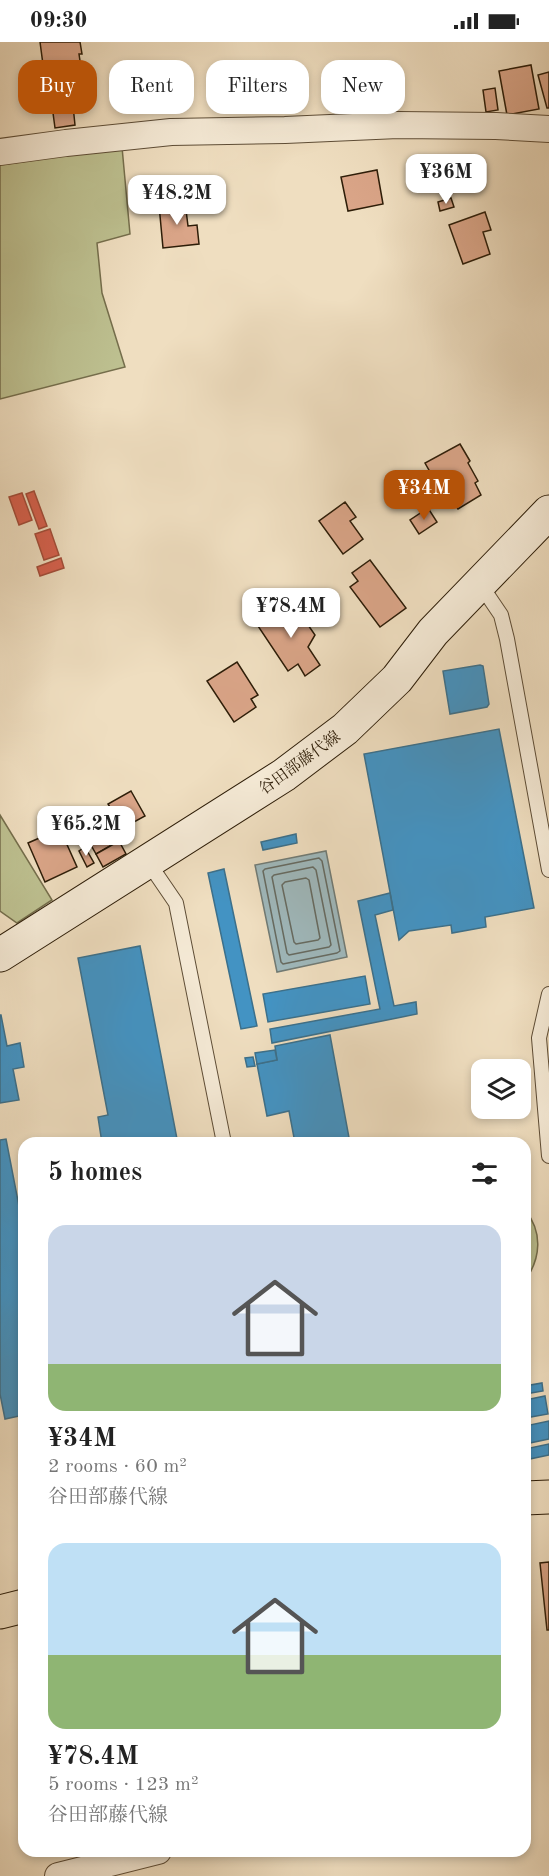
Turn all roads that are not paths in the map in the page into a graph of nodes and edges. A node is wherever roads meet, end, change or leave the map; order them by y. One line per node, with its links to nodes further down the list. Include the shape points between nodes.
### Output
1 (549, 129): 2 (street, via 398,126 171,132)
2 (0, 152)
3 (549, 512): 4 (main road, 谷田部藤代線)
4 (480, 584): 5 (main road, 谷田部藤代線, via 434,632 397,679 345,729 284,775); 6 (lane, via 501,615 507,639)
5 (148, 862): 7 (main road, 谷田部藤代線); 9 (lane, via 176,903)
6 (549, 870)
7 (0, 955)
8 (549, 994): 10 (lane, via 539,1038)
9 (223, 1137)
10 (549, 1156)
11 (549, 1497): 12 (main road)
12 (531, 1498)
13 (18, 1608): 14 (main road)
14 (0, 1612)
15 (134, 1857): 16 (street)
16 (58, 1876)

